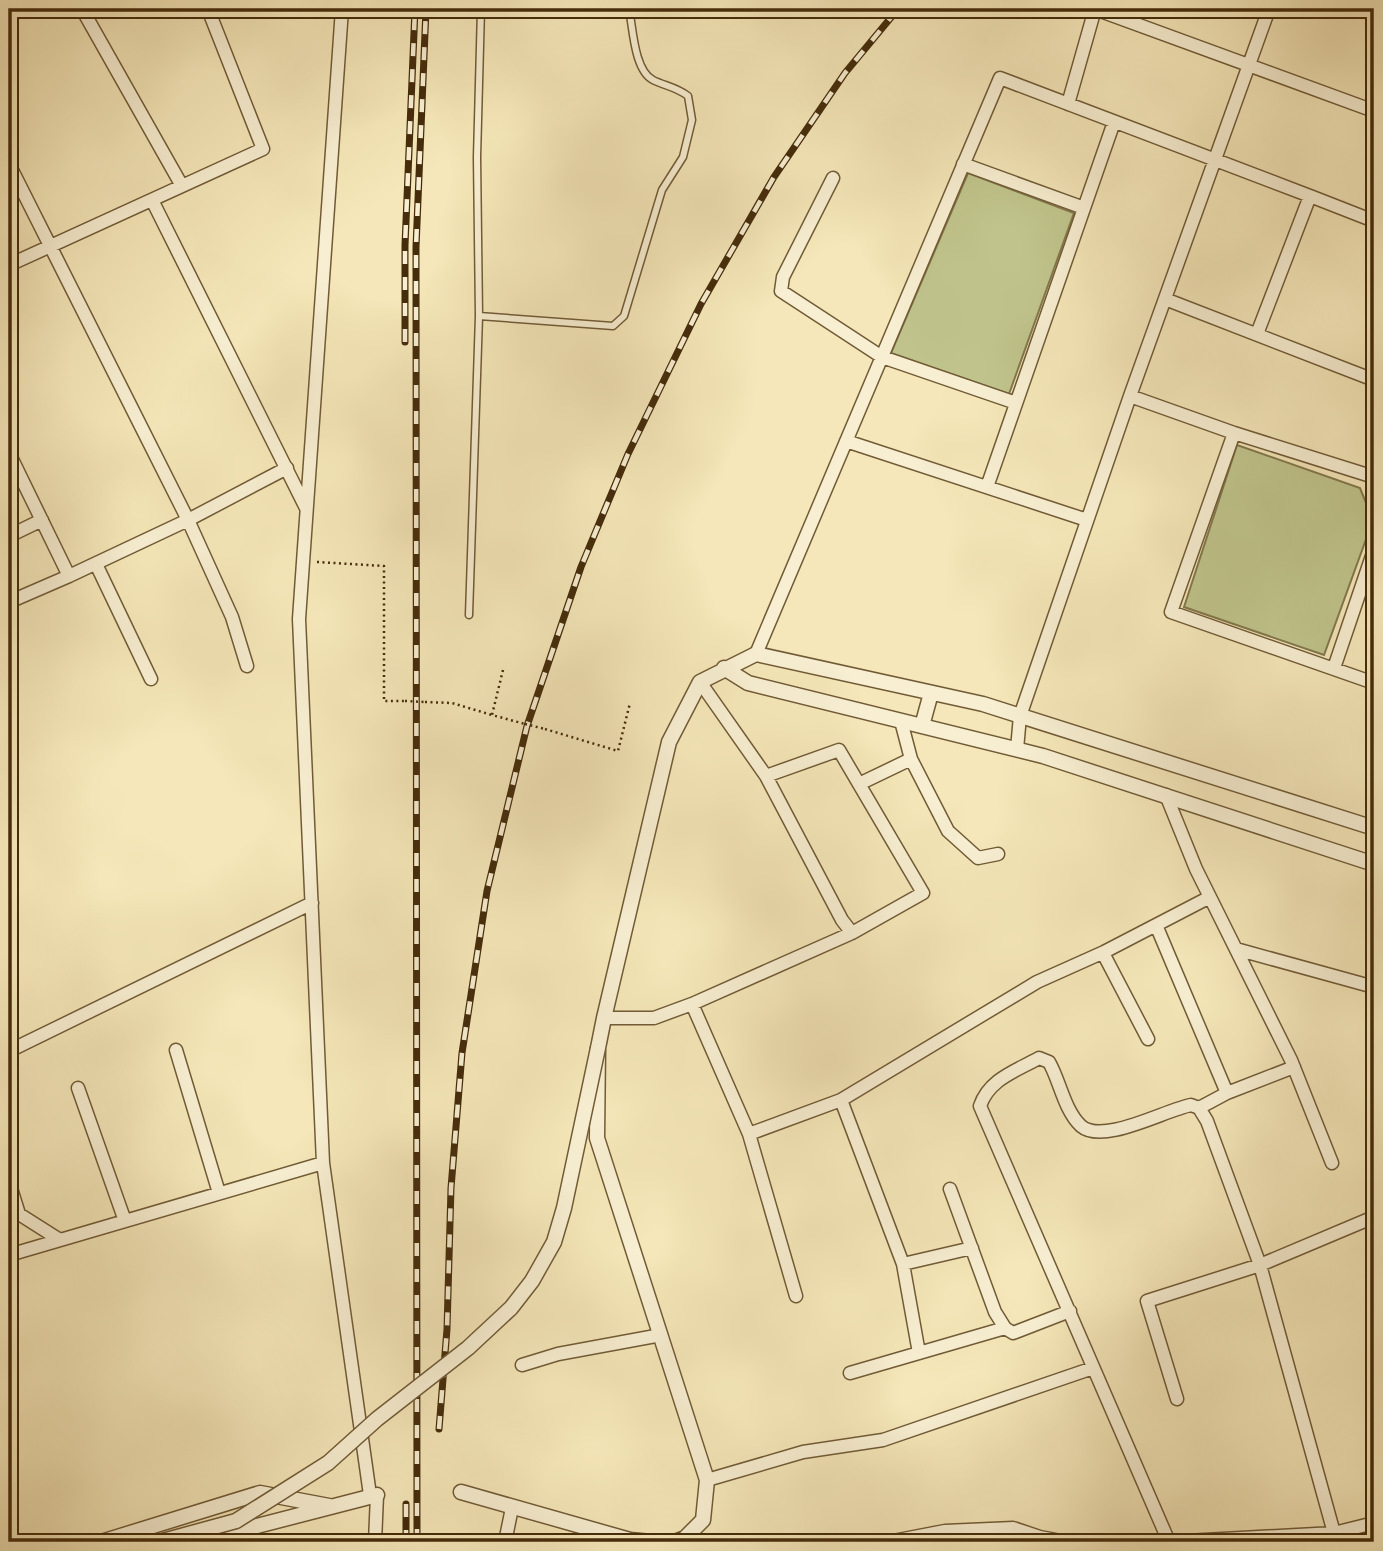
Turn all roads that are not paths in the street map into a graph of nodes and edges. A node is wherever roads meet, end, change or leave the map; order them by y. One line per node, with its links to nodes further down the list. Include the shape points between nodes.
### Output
1 (82, 9): 16 (street)
2 (208, 9): 16 (street, via 263,149)
3 (342, 9): 36 (street)
4 (481, 9): 24 (lane)
5 (629, 9): 24 (lane, via 640,66 651,79 688,96 692,121 683,157 662,190 624,316 612,326)
6 (1095, 9): 8 (street); 9 (street)
7 (1269, 9): 8 (street)
8 (1249, 65): 10 (street); 12 (street)
9 (1068, 104): 11 (street); 14 (street, via 999,78)
10 (1374, 111)
11 (1114, 122): 12 (street); 19 (street)
12 (1214, 161): 17 (street); 23 (street)
13 (9, 164): 21 (street)
14 (963, 164): 19 (street); 26 (street)
15 (833, 178): 26 (street, via 783,277 781,291)
16 (182, 186): 18 (street)
17 (1310, 196): 20 (street); 25 (street)
18 (152, 200): 21 (street); 33 (street)
19 (1084, 208): 29 (street)
20 (1374, 221)
21 (50, 246): 22 (street); 38 (street)
22 (9, 265)
23 (1165, 299): 25 (street); 28 (street)
24 (479, 316): 45 (lane)
25 (1257, 334): 27 (street)
26 (882, 357): 29 (street); 31 (street)
27 (1374, 380)
28 (1130, 396): 30 (street); 39 (street)
29 (1016, 402): 35 (street)
30 (1234, 433): 34 (street); 49 (street, via 1171,612)
31 (846, 441): 35 (street); 46 (street)
32 (9, 453): 37 (street)
33 (287, 468): 36 (street); 38 (street)
34 (1374, 477)
35 (987, 487): 39 (street)
36 (307, 508): 67 (street, via 299,619)
37 (42, 520): 40 (street); 43 (street)
38 (188, 520): 42 (street); 47 (street, via 232,617)
39 (1087, 520): 55 (street)
40 (9, 536)
41 (1374, 550): 49 (street)
42 (96, 564): 43 (street); 50 (street)
43 (69, 576): 44 (street)
44 (9, 602)
45 (470, 615)
46 (756, 654): 48 (street); 53 (street); 54 (street)
47 (247, 666)
48 (724, 668): 51 (street); 53 (street)
49 (1334, 668): 52 (street)
50 (151, 679)
51 (700, 682): 60 (street); 74 (street, via 669,742)
52 (1374, 682)
53 (748, 683): 56 (street)
54 (930, 693): 55 (street); 57 (street)
55 (1020, 716): 58 (street); 63 (street)
56 (901, 721): 57 (street); 59 (street)
57 (922, 726): 58 (street)
58 (1017, 749): 62 (street)
59 (911, 758): 61 (street); 64 (street, via 948,831 978,858)
60 (766, 776): 61 (street, via 839,750); 69 (street)
61 (859, 784): 69 (street, via 923,893)
62 (1166, 795): 65 (street); 66 (street)
63 (1374, 828)
64 (998, 854)
65 (1374, 864)
66 (1210, 897): 68 (street); 70 (street)
67 (312, 903): 78 (street); 85 (street)
68 (1156, 925): 71 (street); 81 (street)
69 (852, 933): 73 (street)
70 (1236, 949): 72 (street); 79 (street)
71 (1103, 953): 75 (street); 82 (street, via 1037,982)
72 (1374, 987)
73 (692, 1004): 74 (street, via 654,1018); 84 (street)
74 (604, 1018): 76 (street)
75 (1148, 1039)
76 (598, 1048): 100 (street, via 597,1138); 115 (street, bridge, via 554,1242 510,1308 328,1463 236,1521)
77 (176, 1050): 89 (street)
78 (9, 1051)
79 (1294, 1067): 81 (street); 86 (street)
80 (78, 1088): 91 (street)
81 (1227, 1093): 83 (street)
82 (841, 1100): 84 (street); 95 (street)
83 (1199, 1108): 96 (street); 98 (street, via 1179,1107 1117,1130 1093,1132 1081,1126 1049,1062 1039,1058 994,1082 984,1095 981,1105)
84 (749, 1134): 97 (street)
85 (323, 1163): 89 (street); 108 (street)
86 (1332, 1163)
87 (9, 1182): 92 (street, via 19,1214)
88 (950, 1189): 93 (street)
89 (219, 1193): 91 (street)
90 (1374, 1217): 96 (street)
91 (125, 1221): 92 (street)
92 (60, 1240): 94 (street)
93 (972, 1248): 95 (street); 99 (street)
94 (9, 1255)
95 (902, 1264): 101 (street)
96 (1260, 1265): 105 (street, via 1147,1301); 113 (street)
97 (796, 1296)
98 (1070, 1311): 99 (street, via 1013,1333); 103 (street)
99 (1004, 1328): 101 (street)
100 (662, 1335): 102 (street); 106 (street)
101 (919, 1353): 104 (street)
102 (522, 1365)
103 (1093, 1368): 106 (street, via 883,1440 803,1452); 123 (street)
104 (850, 1373)
105 (1177, 1399)
106 (707, 1480): 120 (street, via 703,1520)
107 (461, 1492): 110 (street)
108 (373, 1495): 109 (street); 117 (street)
109 (329, 1506): 112 (street); 114 (street, via 260,1493)
110 (512, 1508): 118 (street); 119 (street)
111 (1374, 1523): 113 (street)
112 (234, 1538): 116 (street)
113 (1334, 1538): 123 (street)
114 (102, 1542)
115 (159, 1542)
116 (195, 1542)
117 (375, 1542)
118 (505, 1542)
119 (651, 1542)
120 (675, 1542)
121 (888, 1542): 122 (street, via 945,1531 1013,1528)
122 (1066, 1542)
123 (1169, 1542)

